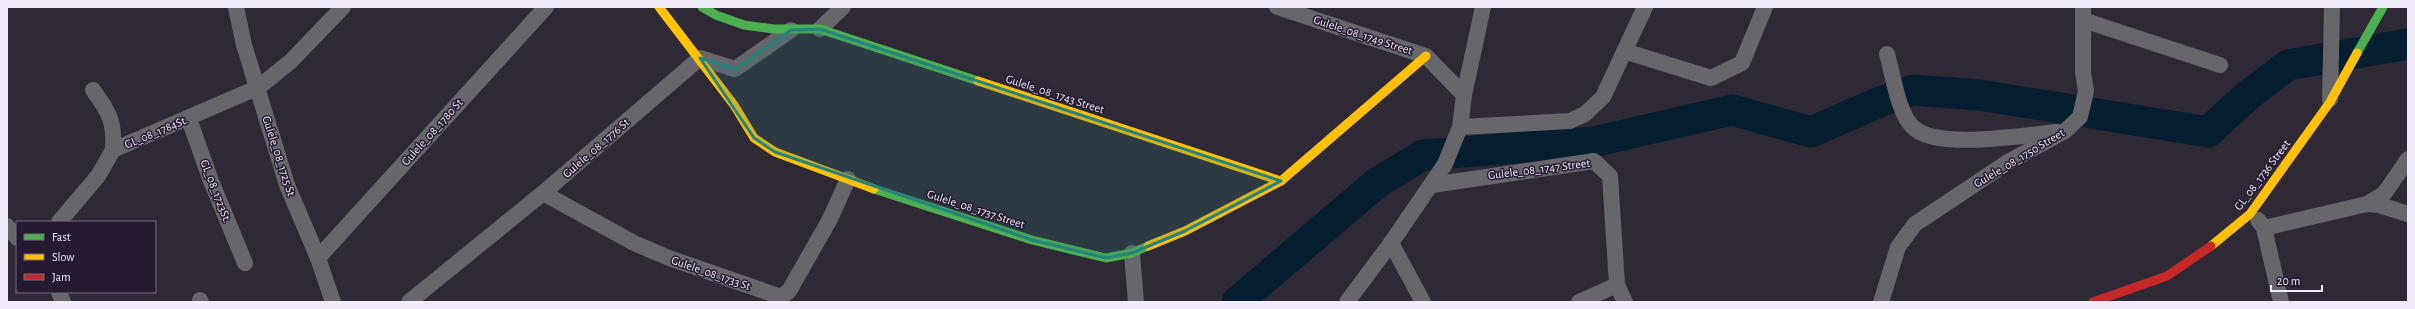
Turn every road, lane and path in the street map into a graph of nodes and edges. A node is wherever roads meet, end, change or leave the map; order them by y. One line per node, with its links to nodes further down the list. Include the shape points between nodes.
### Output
1 (343, 7): 22 (street, GL_08_1784St., via 291,61)
2 (546, 7): 44 (street, Gulele_08_1780 St)
3 (659, 7): 20 (street, Gulele_08_1737 Street)
4 (702, 7): 16 (street, via 716,17 745,26)
5 (843, 7): 15 (street)
6 (1277, 7): 13 (street, Gulele_08_1749 Street)
7 (1483, 7): 24 (street)
8 (1645, 7): 17 (street)
9 (1764, 7): 17 (street, via 1742,63 1711,78)
10 (2332, 7): 25 (street)
11 (2383, 7): 25 (street, GL_08_1736 Street)
12 (238, 8): 22 (street, Gulele_08_1725 St, via 244,45)
13 (1294, 10): 19 (street, Gulele_08_1749 Street)
14 (2083, 13): 21 (street); 28 (street, Gulele_08_1750 Street, via 2083,72 2086,91 2080,117)
15 (820, 29): 16 (street); 32 (street, Gulele_08_1743 Street)
16 (791, 30): 20 (street, via 735,69)
17 (1624, 51): 27 (street, via 1603,97 1585,114 1570,121)
18 (1887, 54): 28 (street, via 1903,111 1913,128 1928,137 1954,141)
19 (1426, 56): 24 (street); 32 (street, Gulele_08_1737 Street)
20 (700, 58): 31 (street, Gulele_08_1737 Street, via 754,138 775,152); 34 (street, Gulele_08_1776 St)
21 (2220, 65)
22 (259, 88): 26 (street, GL_08_1784St.); 44 (street, Gulele_08_1725 St, via 287,185)
23 (93, 90): 29 (street, via 109,113 114,131)
24 (1464, 95): 27 (street)
25 (2330, 102): 36 (street, GL_08_1736 Street)
26 (189, 119): 29 (street, GL_08_1784St.); 45 (street, GL_08_1723St.)
27 (1460, 127): 33 (street, via 1446,164)
28 (2065, 131): 54 (street, Gulele_08_1750 Street, via 2008,162 1915,224 1898,247)
29 (113, 150): 38 (street, GL_08_1784St., via 98,176)
30 (2408, 159): 35 (street, via 2384,194)
31 (848, 179): 34 (street, Gulele_08_1733 St, via 830,219 789,291 781,297 669,258 634,243); 43 (street, Gulele_08_1737 Street, via 1032,240 1106,258)
32 (1281, 181): 43 (street, Gulele_08_1737 Street, via 1185,231)
33 (1432, 185): 42 (street); 46 (street, Gulele_08_1747 Street, via 1594,161 1610,176)
34 (543, 193): 48 (street, Gulele_08_1776 St)
35 (2367, 204): 37 (street); 40 (street)
36 (2250, 214): 40 (street); 55 (street, GL_08_1736 Street, via 2201,254 2167,276)
37 (2408, 214)
38 (60, 221)
39 (7, 226): 41 (street)
40 (2264, 228): 56 (street)
41 (16, 237)
42 (1391, 243): 50 (street); 51 (street)
43 (1132, 253): 49 (street)
44 (318, 258): 47 (street, Gulele_08_1725 St)
45 (245, 263)
46 (1617, 285): 52 (street); 53 (street, Gulele_08_1747 Street)
47 (333, 302)
48 (409, 302)
49 (1136, 302)
50 (1347, 302)
51 (1423, 302)
52 (1579, 302)
53 (1625, 302)
54 (1881, 302)
55 (2093, 302)
56 (2281, 302)

